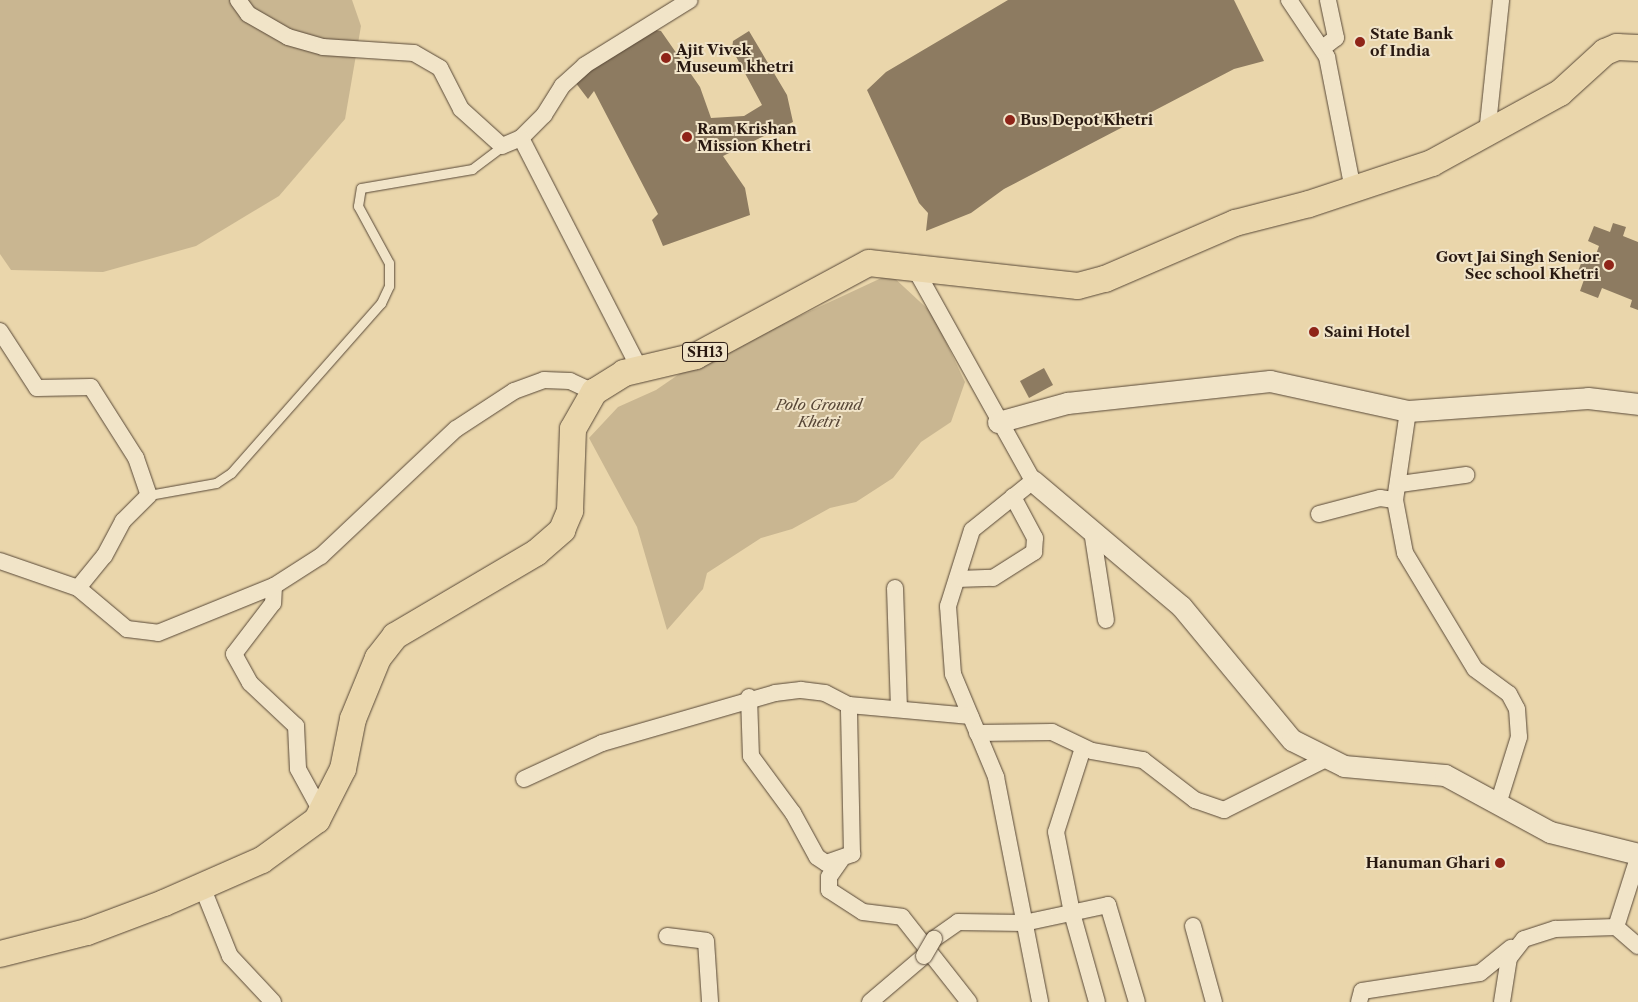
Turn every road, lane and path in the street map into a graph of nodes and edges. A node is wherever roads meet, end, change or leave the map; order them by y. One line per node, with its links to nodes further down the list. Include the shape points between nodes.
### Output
1 (238, 0): 10 (street, via 248,14 288,37 323,47 414,53 440,68 461,109)
2 (690, 0): 9 (street, via 585,64)
3 (1289, 0): 7 (street)
4 (1328, 0): 7 (street, via 1336,38)
5 (1501, 0): 8 (street)
6 (1637, 45): 8 (main road, SH13, via 1605,52 1560,93)
7 (1324, 48): 11 (street)
8 (1487, 134): 11 (main road, SH13, via 1432,163)
9 (521, 138): 10 (street); 14 (street)
10 (502, 146): 22 (lane, via 472,169 361,188 358,206 389,263 389,286 381,303 231,473 216,483)
11 (1353, 190): 12 (main road, SH13, via 1235,224 1078,286)
12 (913, 265): 14 (main road, SH13, via 870,263 696,356); 18 (street)
13 (0, 331): 22 (street, via 25,376 37,388 91,387 136,458)
14 (639, 368): 15 (main road, SH13)
15 (594, 392): 29 (street, via 570,381 544,380 499,400 456,429 321,556); 42 (main road, via 573,429 570,511 562,530 536,553 395,636 378,658 365,690 343,769)
16 (1638, 404): 17 (street, via 1588,398)
17 (1408, 411): 18 (street, via 1270,381 1067,403); 21 (street)
18 (998, 422): 20 (street)
19 (1466, 475): 21 (street)
20 (1034, 481): 23 (street); 26 (street)
21 (1400, 484): 24 (street)
22 (149, 494): 30 (street, via 123,522 104,556)
23 (1014, 497): 28 (street, via 972,530); 28 (street, via 1035,538 1034,552 993,578)
24 (1395, 500): 25 (street, via 1380,498); 41 (street, via 1405,553 1475,669 1509,694 1517,709 1519,737)
25 (1319, 514)
26 (1092, 531): 32 (street); 39 (street, via 1181,606 1292,740)
27 (0, 561): 30 (street)
28 (957, 579): 36 (street, via 948,606 953,674)
29 (274, 586): 30 (street, via 158,633 140,634 127,629); 42 (street, via 273,603 234,654 250,683 296,726 298,768)
30 (78, 588)
31 (895, 588): 35 (street)
32 (1106, 620)
33 (749, 697): 34 (street, via 801,690 825,693); 40 (street, via 602,743); 44 (street, via 749,741 758,770 793,813 817,857 826,863)
34 (849, 705): 35 (street); 44 (street, via 852,850)
35 (899, 709): 36 (street)
36 (970, 716): 37 (street)
37 (978, 733): 38 (street, via 1052,732); 47 (street, via 1000,796)
38 (1084, 748): 39 (street, via 1143,760 1195,800 1224,810); 46 (street, via 1056,826)
39 (1328, 758): 41 (street, via 1344,766 1445,775)
40 (524, 778)
41 (1498, 804): 43 (street, via 1550,832)
42 (322, 813): 45 (main road, via 262,860)
43 (1638, 856): 49 (street)
44 (841, 860): 57 (street, via 829,877 829,890 863,912 902,917)
45 (202, 886): 53 (main road, via 87,932); 54 (street, via 234,961)
46 (1072, 913): 47 (street); 59 (street); 60 (street, via 1109,906)
47 (1024, 923): 56 (street, bridge, via 958,922 934,939 924,956); 58 (street)
48 (1193, 926): 61 (street)
49 (1616, 927): 51 (street, via 1555,929); 52 (street)
50 (667, 936): 55 (street, via 706,941)
51 (1524, 939): 62 (street, via 1488,970 1362,991); 63 (street, via 1509,958)
52 (1638, 946)
53 (0, 954)
54 (273, 1002)
55 (710, 1002)
56 (870, 1002)
57 (969, 1002)
58 (1040, 1002)
59 (1097, 1002)
60 (1136, 1002)
61 (1214, 1002)
62 (1359, 1002)
63 (1502, 1002)

